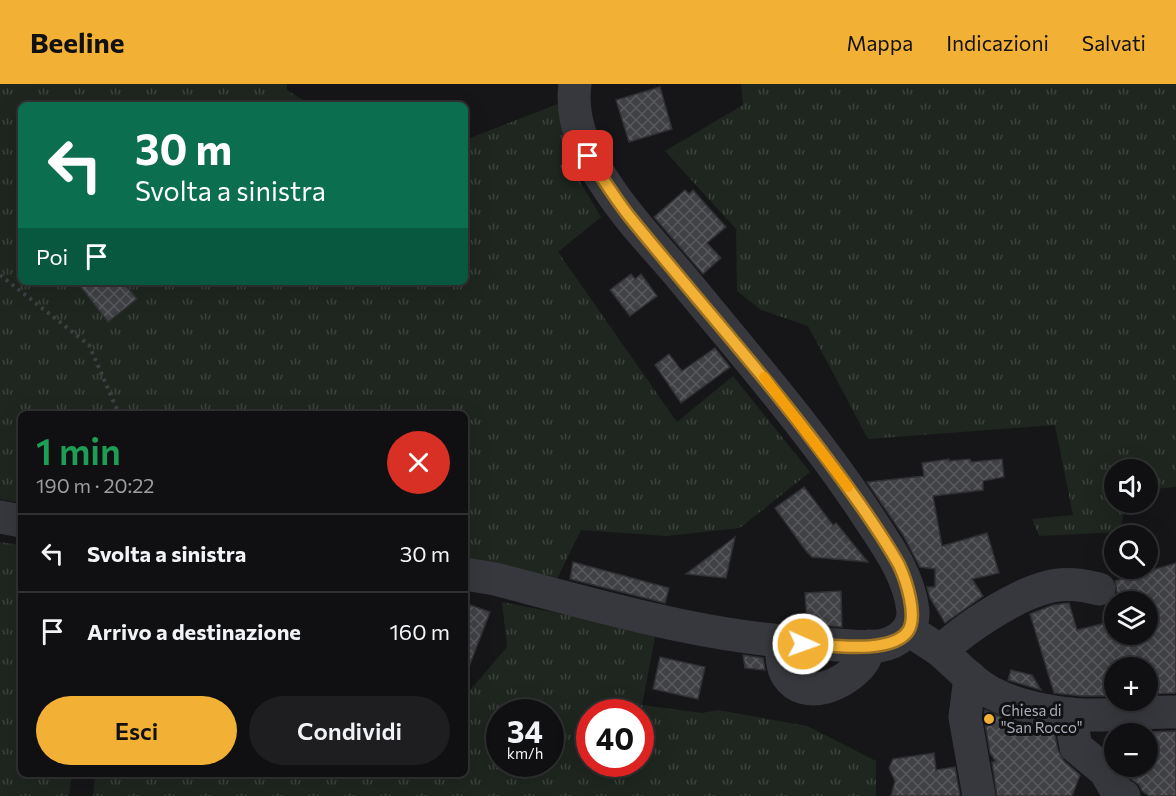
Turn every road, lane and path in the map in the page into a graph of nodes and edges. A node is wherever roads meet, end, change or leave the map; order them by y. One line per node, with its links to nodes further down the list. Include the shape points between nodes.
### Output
1 (575, 84): 8 (street, via 577,119 588,156 602,179 850,490 900,567 913,611)
2 (0, 275): 3 (path, via 89,345)
3 (118, 411)
4 (0, 517): 5 (street)
5 (18, 520)
6 (468, 574): 9 (street, via 699,630)
7 (1099, 589): 11 (street, via 1076,584 1048,587 1025,596 958,635)
8 (909, 630): 10 (street, via 895,641); 11 (street)
9 (782, 643): 10 (street); 10 (street, via 786,674 797,686 811,689 848,678 864,662)
10 (869, 646)
11 (941, 651): 12 (street)
12 (970, 677): 14 (street, via 993,694); 15 (street, via 965,717)
13 (1176, 712): 14 (street)
14 (1070, 714): 16 (street, via 1076,747 1105,771)
15 (979, 796)
16 (1124, 796)

